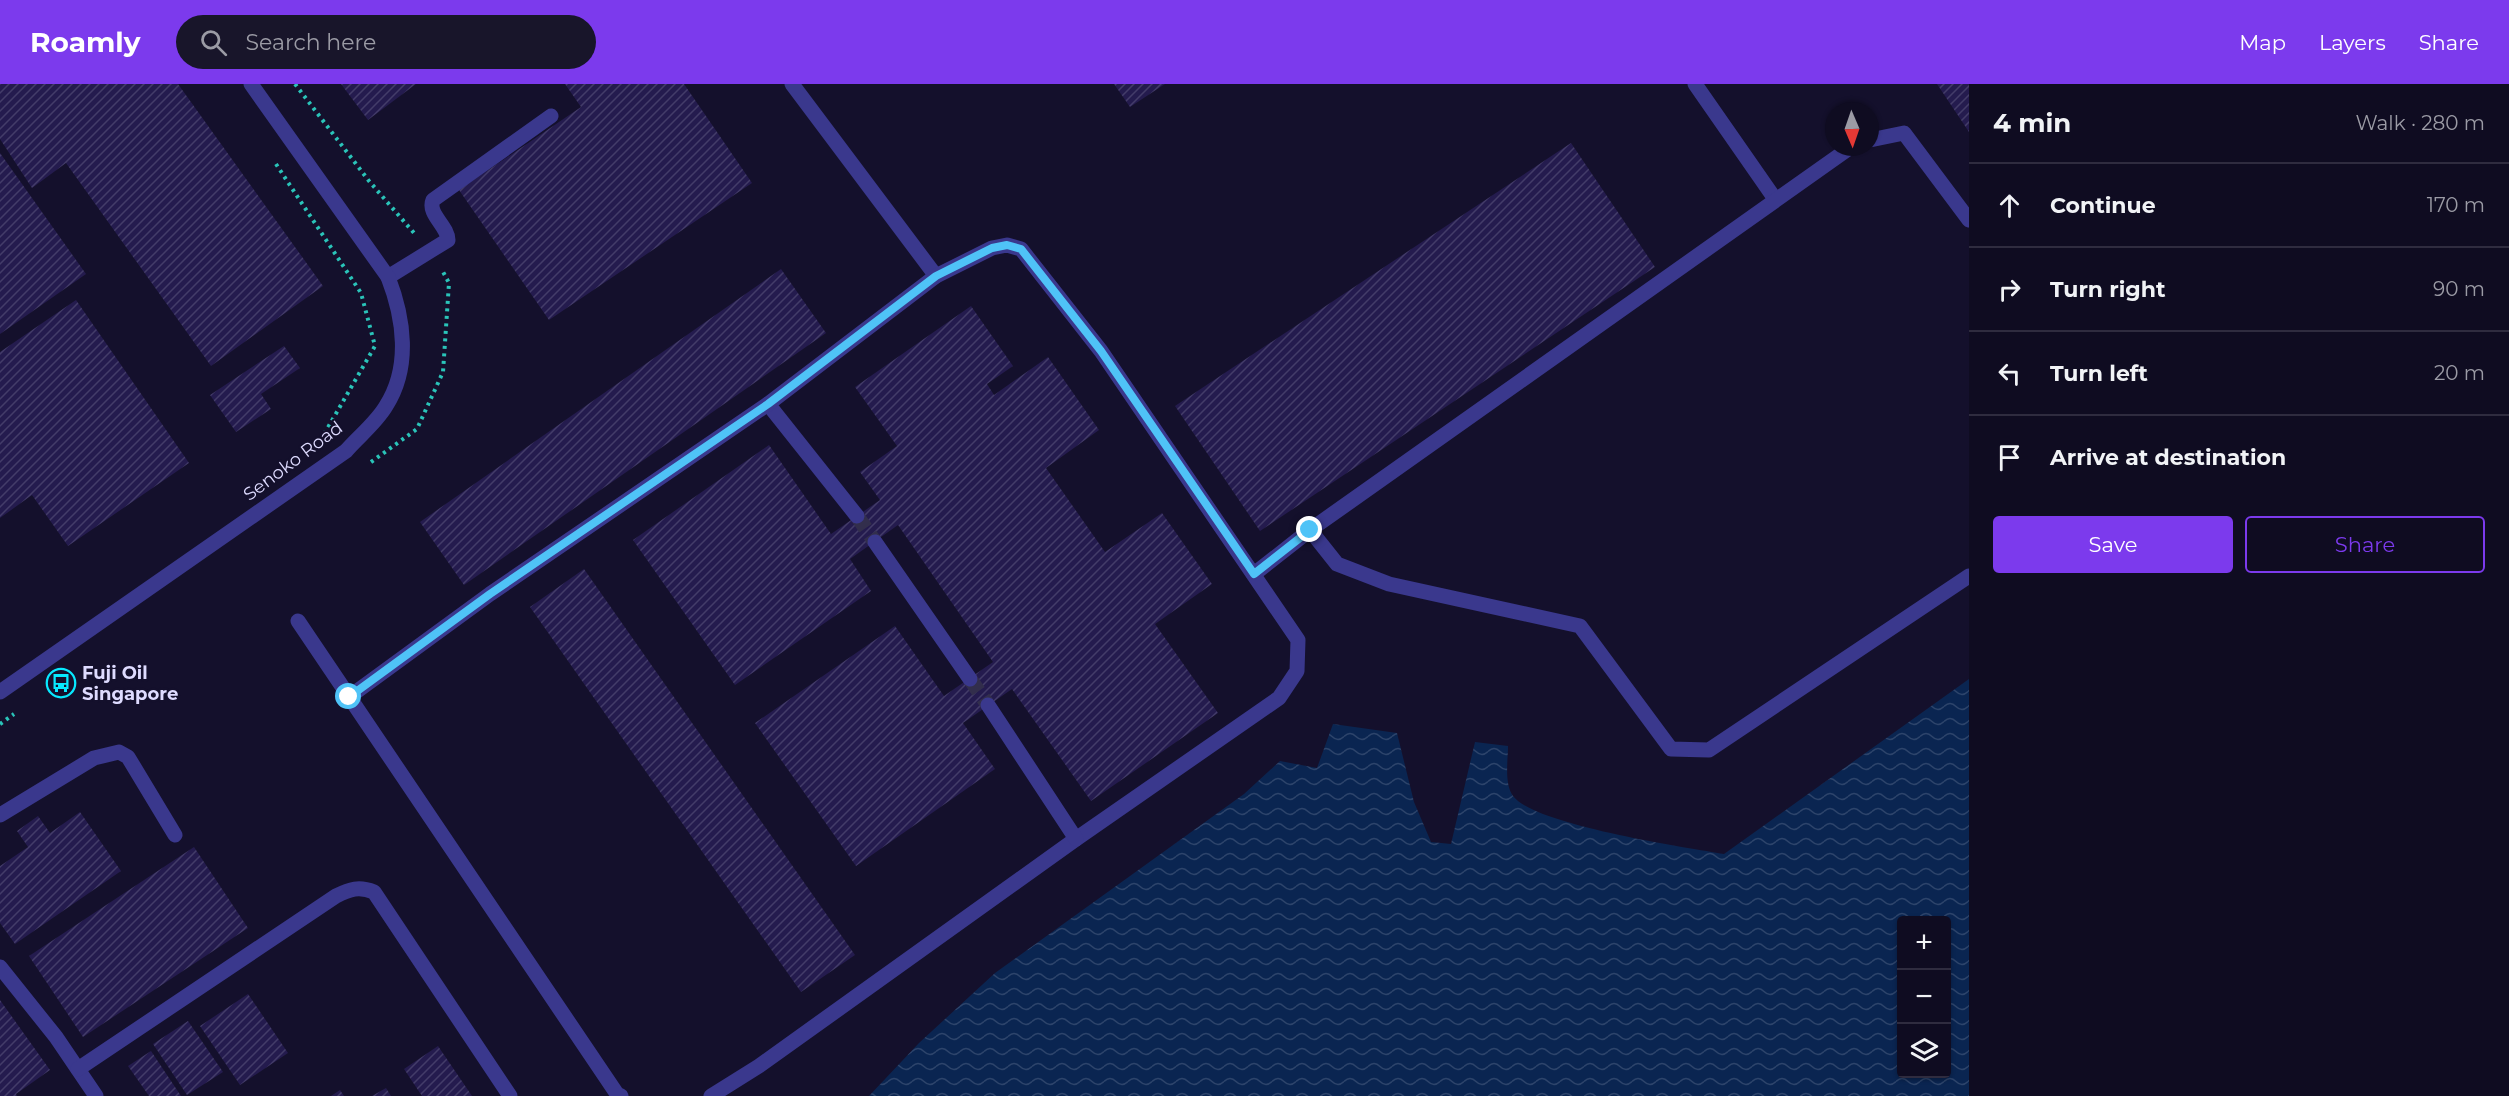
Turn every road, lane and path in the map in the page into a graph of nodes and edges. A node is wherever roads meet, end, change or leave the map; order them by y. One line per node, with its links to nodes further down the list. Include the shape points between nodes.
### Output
1 (251, 84): 13 (street, Senoko Road)
2 (295, 84): 11 (path, via 369,181)
3 (792, 84): 12 (street)
4 (1695, 84): 9 (street)
5 (551, 116): 11 (street, via 433,200 433,211 448,240)
6 (1879, 138): 10 (street, via 1904,132)
7 (1838, 156): 9 (street)
8 (275, 164): 15 (path, via 361,293 375,346)
9 (1775, 199): 18 (street)
10 (1969, 220)
11 (432, 252): 13 (street); 16 (path, via 449,283 443,372 417,429)
12 (936, 276): 14 (street); 20 (street, via 992,248 1007,245 1021,249 1101,351)
13 (388, 277): 24 (street, Senoko Road, via 400,307 403,360 386,406 346,451)
14 (768, 404): 17 (street); 25 (street, via 490,594)
15 (322, 438)
16 (368, 464)
17 (857, 516)
18 (1310, 530): 20 (street); 21 (street, via 1337,564 1389,584 1580,626 1671,749 1709,750)
19 (875, 542): 23 (street)
20 (1254, 574): 31 (street, via 1298,640 1297,671 1279,698)
21 (1969, 576)
22 (298, 621): 25 (street)
23 (970, 678)
24 (0, 692)
25 (349, 697): 36 (street, via 603,1075)
26 (988, 705): 31 (street)
27 (20, 710): 28 (path)
28 (0, 723)
29 (0, 815): 30 (street, via 94,758 119,752 128,757)
30 (176, 835)
31 (1076, 839): 37 (street, via 759,1066)
32 (0, 966): 33 (street)
33 (78, 1069): 34 (street); 35 (street, via 336,896 364,888 374,892)
34 (96, 1096)
35 (510, 1096)
36 (621, 1096)
37 (711, 1096)

